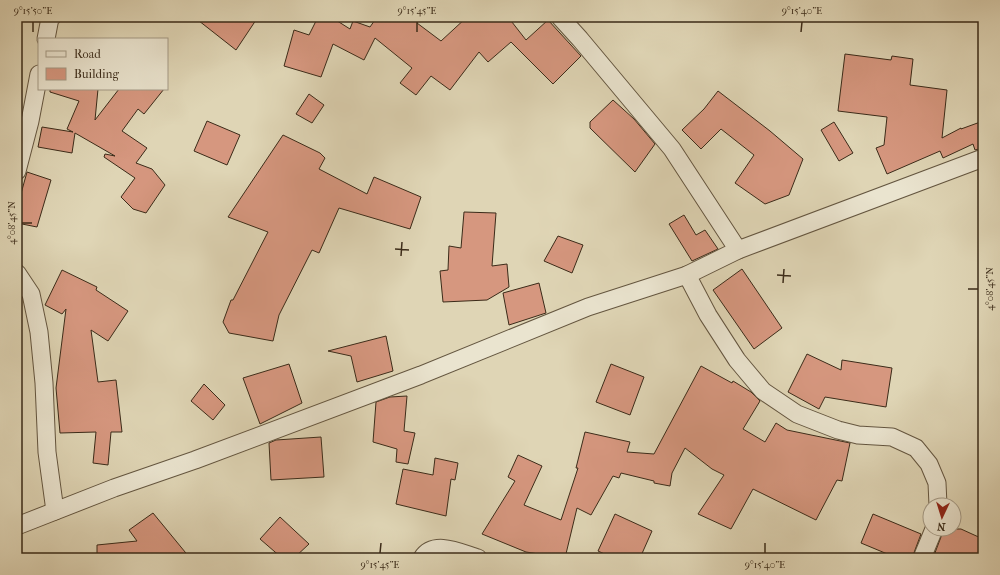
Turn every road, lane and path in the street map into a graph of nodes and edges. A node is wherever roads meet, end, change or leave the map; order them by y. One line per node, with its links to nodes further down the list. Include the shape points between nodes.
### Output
1 (50, 17): 3 (street)
2 (560, 17): 7 (street, via 672,149)
3 (46, 38)
4 (38, 79): 6 (street)
5 (983, 158): 7 (street)
6 (17, 171)
7 (738, 250): 9 (street)
8 (17, 273): 11 (street, via 30,294 40,332 47,452)
9 (687, 275): 10 (street, via 708,315 737,360 763,391 797,414 831,427 858,435 892,437 916,448 929,464 937,483); 11 (street, via 588,307 421,375)
10 (938, 497)
11 (55, 511): 12 (street)
12 (17, 526)
13 (931, 537): 16 (street)
14 (422, 558): 15 (street, via 434,548 444,548)
15 (478, 558)
16 (922, 558)

